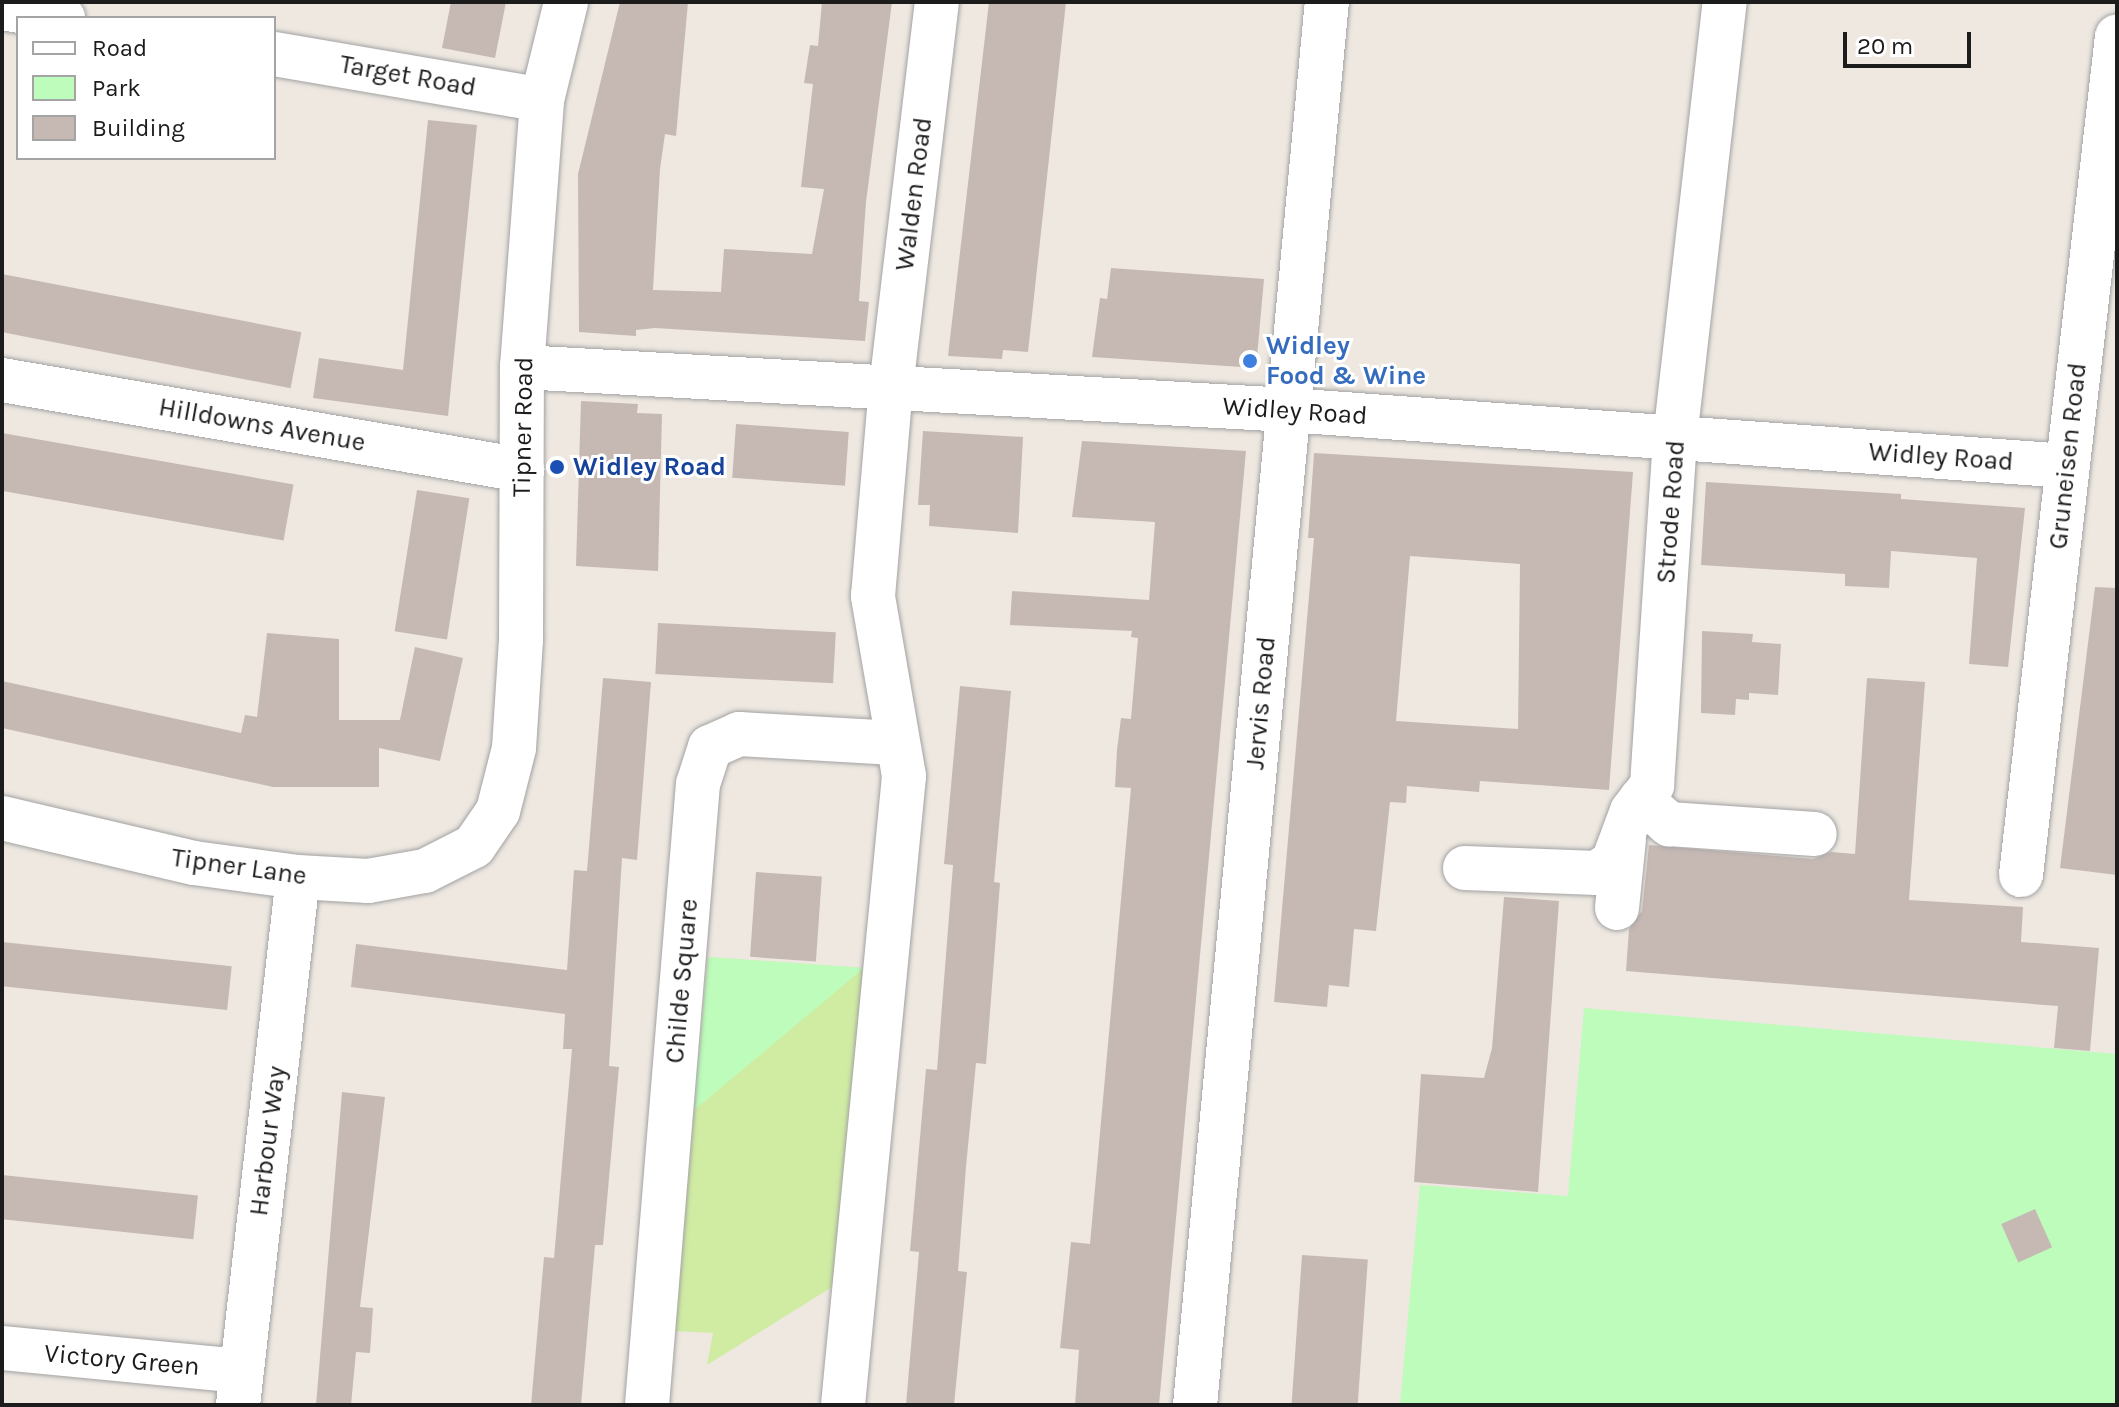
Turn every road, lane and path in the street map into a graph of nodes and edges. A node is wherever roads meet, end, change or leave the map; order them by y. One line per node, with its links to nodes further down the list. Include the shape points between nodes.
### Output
1 (566, 2): 9 (street, Tipner Road)
2 (937, 2): 13 (street, Walden Road)
3 (1327, 2): 14 (street, Jervis Road)
4 (1725, 2): 15 (street, Strode Road)
5 (2, 8): 6 (street)
6 (51, 16)
7 (2117, 36): 10 (street, Gruneisen Road)
8 (276, 54): 9 (street, Target Road)
9 (542, 100): 11 (street, Tipner Road)
10 (2102, 286): 16 (street, Gruneisen Road)
11 (522, 367): 13 (street, Widley Road); 17 (street, Tipner Road)
12 (2, 380): 17 (street, Hilldowns Avenue)
13 (891, 387): 14 (street, Widley Road); 18 (street, via 873,596)
14 (1288, 410): 15 (street, Widley Road); 32 (street, Jervis Road)
15 (1675, 438): 16 (street, Widley Road); 19 (street, Strode Road, via 1652,785)
16 (2067, 466): 25 (street, Gruneisen Road)
17 (522, 470): 23 (street, Tipner Road, via 514,748 498,811)
18 (895, 743): 30 (street, Childe Square, via 739,734 710,747 698,784); 31 (street, via 904,776)
19 (1641, 799): 21 (street, via 1669,824); 22 (street, Strode Road)
20 (2, 818): 26 (street, Tipner Lane, via 194,863)
21 (1815, 834)
22 (1624, 839): 24 (street, Strode Road, via 1613,862 1582,876); 27 (street)
23 (474, 846): 26 (street, Tipner Lane, via 425,871 368,881)
24 (1465, 868)
25 (2021, 875)
26 (298, 877): 29 (street, Harbour Way)
27 (1617, 908)
28 (2, 1348): 29 (street, Victory Green)
29 (239, 1388)
30 (647, 1405)
31 (843, 1405)
32 (1195, 1405)

